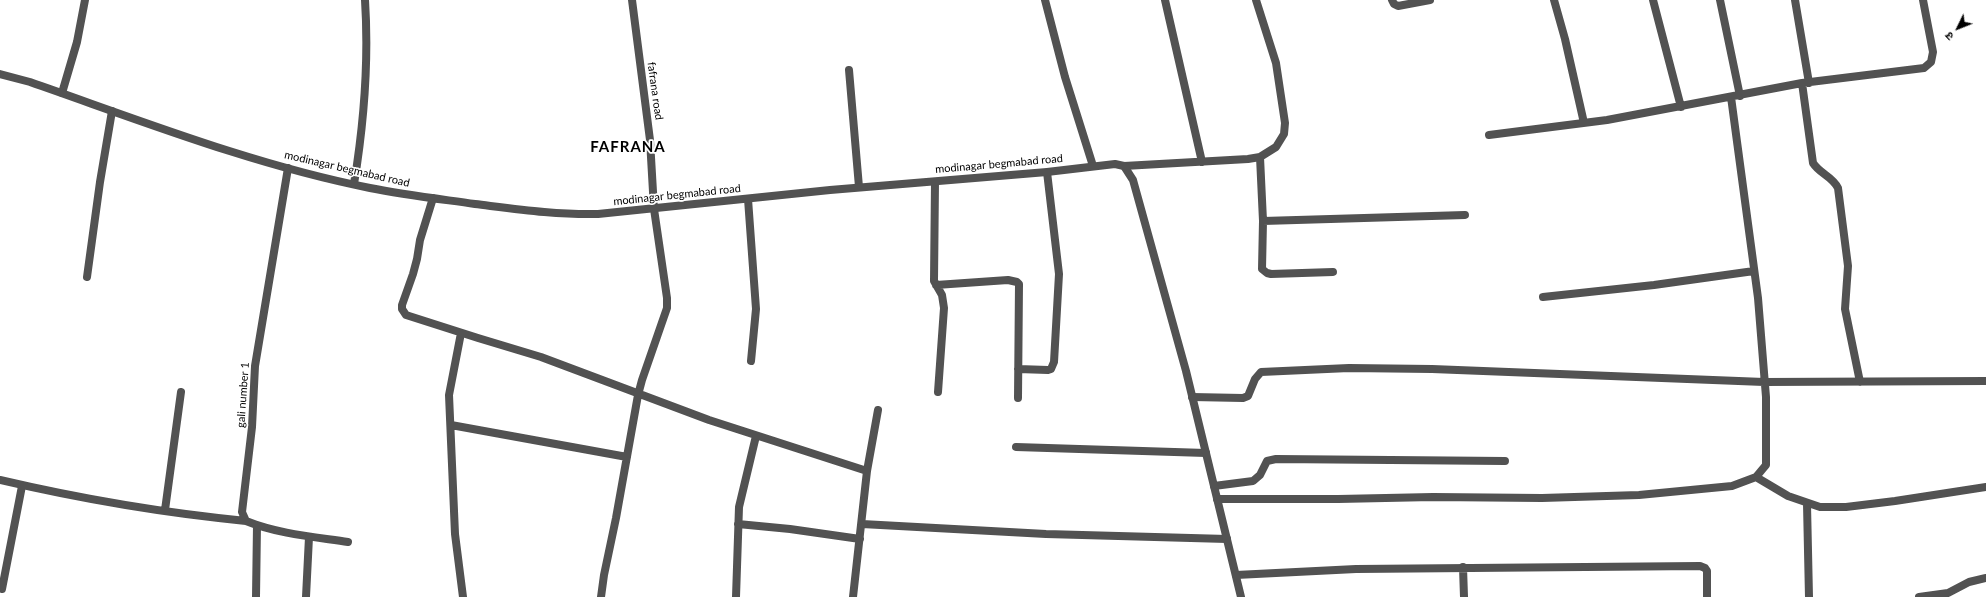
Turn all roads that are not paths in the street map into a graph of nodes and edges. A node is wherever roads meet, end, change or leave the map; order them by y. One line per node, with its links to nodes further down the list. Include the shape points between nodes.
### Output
1 (85, 0): 17 (street, via 77,42)
2 (365, 0): 31 (street, via 366,87)
3 (632, 0): 35 (street, fafrana road, via 650,140)
4 (1044, 0): 26 (street)
5 (1164, 0): 25 (street)
6 (1256, 0): 24 (street, via 1276,63 1285,123 1284,134 1276,148)
7 (1392, 0): 8 (street, via 1398,6)
8 (1430, 0)
9 (1554, 0): 22 (street)
10 (1653, 0): 20 (street)
11 (1720, 0): 18 (street)
12 (1795, 0): 16 (street)
13 (1923, 0): 16 (street, via 1933,52 1931,62 1924,68)
14 (849, 70): 32 (street)
15 (0, 74): 17 (street, modinagar begmabad road)
16 (1805, 83): 18 (street); 48 (street, via 1813,163 1818,170 1834,180 1838,188 1848,266 1845,309)
17 (62, 93): 21 (street, modinagar begmabad road)
18 (1740, 96): 19 (street)
19 (1732, 97): 20 (street); 38 (street)
20 (1680, 107): 22 (street)
21 (112, 110): 28 (street, modinagar begmabad road); 40 (street)
22 (1584, 123): 23 (street)
23 (1489, 135)
24 (1260, 157): 25 (street, modinagar begmabad road); 37 (street)
25 (1202, 162): 27 (street, modinagar begmabad road)
26 (1093, 166): 27 (street, modinagar begmabad road); 29 (street, modinagar begmabad road)
27 (1124, 166): 53 (street, via 1132,180)
28 (288, 168): 31 (street, modinagar begmabad road); 70 (street, gali number 1, via 255,366 252,427 242,512)
29 (1047, 172): 30 (street, modinagar begmabad road); 45 (street, via 1059,274 1054,362 1048,370)
30 (935, 182): 32 (street, modinagar begmabad road); 41 (street)
31 (354, 184): 33 (street, modinagar begmabad road)
32 (858, 187): 34 (street, modinagar begmabad road)
33 (433, 198): 35 (street, modinagar begmabad road, via 531,211 576,214); 43 (street, via 402,310 406,315)
34 (748, 199): 35 (street, modinagar begmabad road); 44 (street, via 756,309)
35 (654, 209): 51 (street, fafrana road, via 667,308)
36 (1465, 215): 37 (street)
37 (1263, 221): 39 (street, via 1264,272)
38 (1754, 271): 42 (street); 47 (street)
39 (1333, 272)
40 (87, 277)
41 (936, 285): 45 (street, via 1008,280 1017,282 1020,288); 50 (street, via 942,295 944,308)
42 (1543, 297)
43 (461, 333): 51 (street, via 541,357); 55 (street, via 449,395)
44 (751, 361)
45 (1018, 369): 52 (street)
46 (1986, 381): 48 (street)
47 (1764, 382): 48 (street); 53 (street, via 1528,372 1349,368 1261,372 1248,396); 62 (street, via 1766,465)
48 (1860, 382)
49 (181, 392): 69 (street)
50 (938, 392)
51 (638, 395): 56 (street); 59 (street, fafrana road)
52 (1018, 398)
53 (1193, 401): 58 (street)
54 (878, 410): 61 (street)
55 (451, 425): 59 (street); 84 (street, via 455,534)
56 (756, 436): 61 (street); 71 (street, via 739,507)
57 (1016, 447): 58 (street)
58 (1206, 453): 65 (street)
59 (627, 457): 85 (street, fafrana road)
60 (1505, 461): 65 (street, via 1276,459 1267,461 1260,475 1253,481)
61 (867, 471): 72 (street)
62 (1756, 477): 67 (street, via 1732,486 1639,495 1542,498); 68 (street)
63 (0, 480): 64 (street)
64 (22, 486): 69 (street); 81 (street)
65 (1214, 486): 67 (street)
66 (1986, 487): 68 (street, via 1846,507)
67 (1217, 499): 75 (street)
68 (1807, 504): 91 (street)
69 (165, 510): 70 (street)
70 (246, 521): 73 (street)
71 (738, 524): 76 (street); 86 (street)
72 (862, 524): 75 (street, via 1046,534); 76 (street)
73 (257, 525): 74 (street); 82 (street)
74 (309, 536): 77 (street); 83 (street)
75 (1227, 539): 79 (street)
76 (860, 540): 87 (street)
77 (348, 542)
78 (1463, 567): 79 (street, via 1356,569); 89 (street); 90 (street, via 1700,566 1707,571)
79 (1236, 576): 88 (street)
80 (1986, 578): 92 (street, via 1975,580 1948,593)
81 (2, 589)
82 (256, 597)
83 (306, 597)
84 (463, 597)
85 (601, 597)
86 (736, 597)
87 (853, 597)
88 (1241, 597)
89 (1464, 597)
90 (1707, 597)
91 (1809, 597)
92 (1919, 597)

